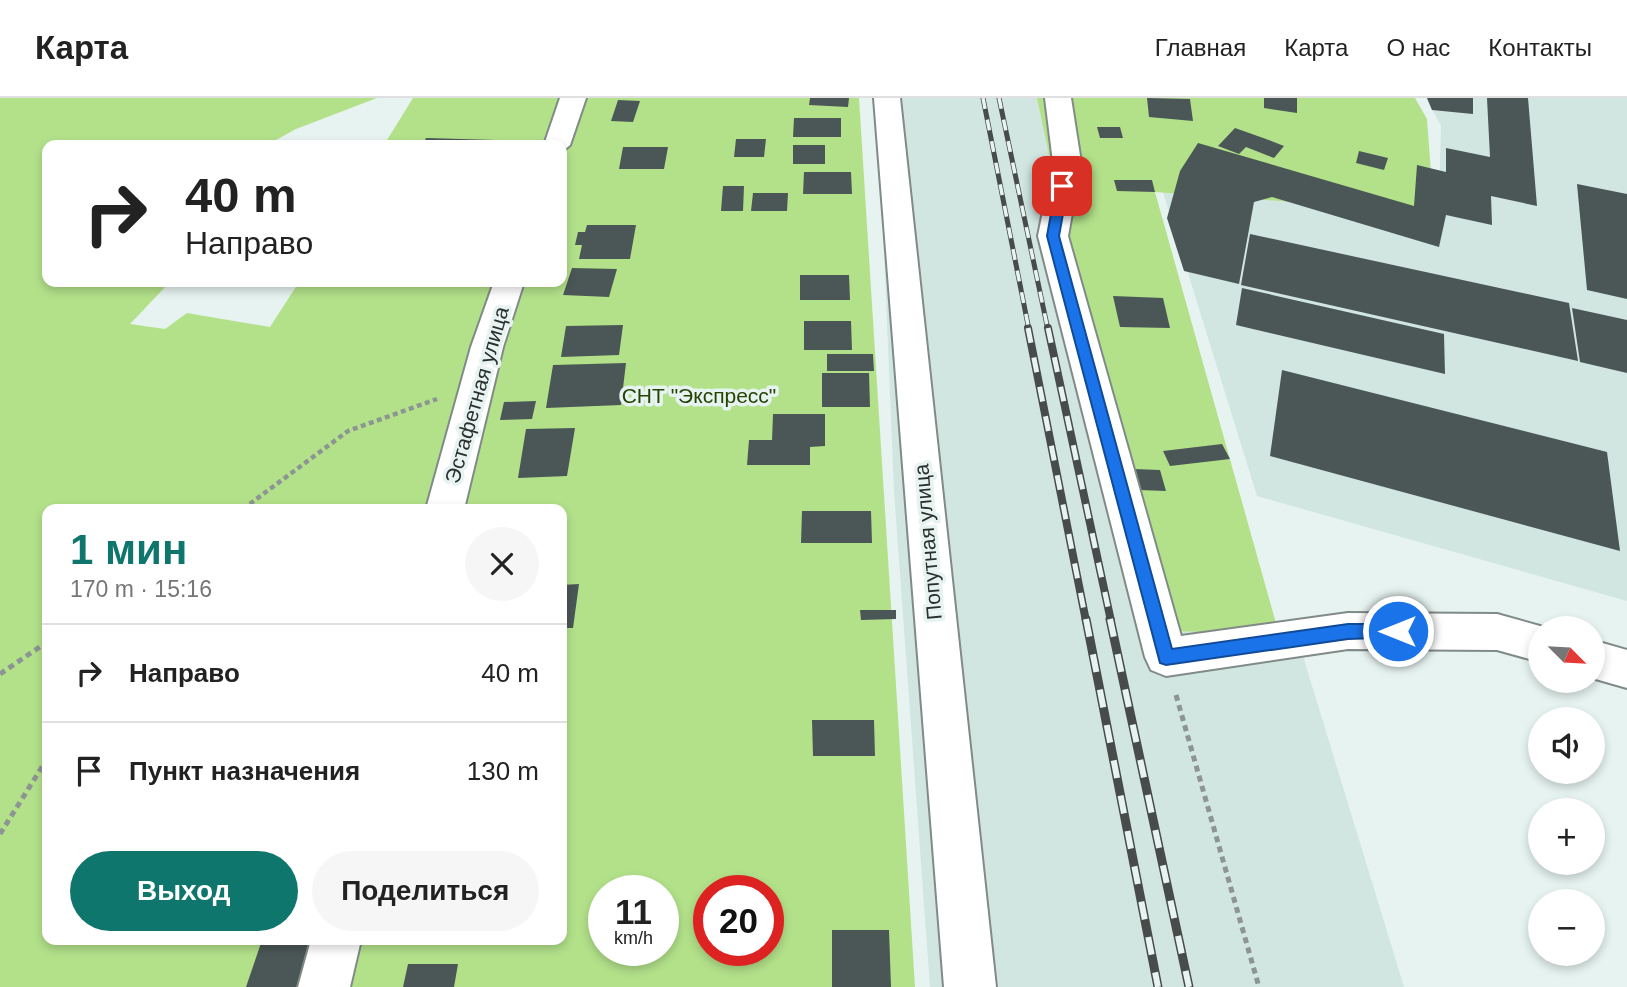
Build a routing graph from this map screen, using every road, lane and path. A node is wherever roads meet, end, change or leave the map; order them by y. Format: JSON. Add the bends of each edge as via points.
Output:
{"nodes":[{"id":1,"x":573,"y":98,"type":"edge"},
{"id":2,"x":887,"y":98,"type":"edge"},
{"id":3,"x":1058,"y":98,"type":"edge"},
{"id":4,"x":559,"y":140,"type":"edge"},
{"id":5,"x":507,"y":287,"type":"edge"},
{"id":6,"x":477,"y":385,"type":"junction"},
{"id":7,"x":250,"y":504,"type":"edge"},
{"id":8,"x":446,"y":504,"type":"edge"},
{"id":9,"x":1528,"y":641,"type":"edge"},
{"id":10,"x":42,"y":645,"type":"edge"},
{"id":11,"x":1166,"y":657,"type":"junction"},
{"id":12,"x":1605,"y":663,"type":"edge"},
{"id":13,"x":1627,"y":669,"type":"edge"},
{"id":14,"x":0,"y":674,"type":"edge"},
{"id":15,"x":42,"y":767,"type":"edge"},
{"id":16,"x":0,"y":834,"type":"edge"},
{"id":17,"x":335,"y":945,"type":"edge"},
{"id":18,"x":324,"y":987,"type":"edge"},
{"id":19,"x":970,"y":987,"type":"edge"},
{"id":20,"x":1259,"y":987,"type":"edge"}],
"edges":[{"from":1,"to":4,"type":"street"},
{"from":2,"to":19,"type":"street","name":"Попутная улица"},
{"from":3,"to":11,"type":"street","via":[[1067,162],[1053,236]]},
{"from":5,"to":6,"type":"street","name":"Эстафетная улица"},
{"from":6,"to":7,"type":"path","via":[[348,431]]},
{"from":6,"to":8,"type":"street","name":"Эстафетная улица"},
{"from":9,"to":11,"type":"street","via":[[1497,632],[1348,631]]},
{"from":10,"to":14,"type":"path"},
{"from":11,"to":20,"type":"path"},
{"from":12,"to":13,"type":"street"},
{"from":15,"to":16,"type":"path"},
{"from":17,"to":18,"type":"street"}]}
